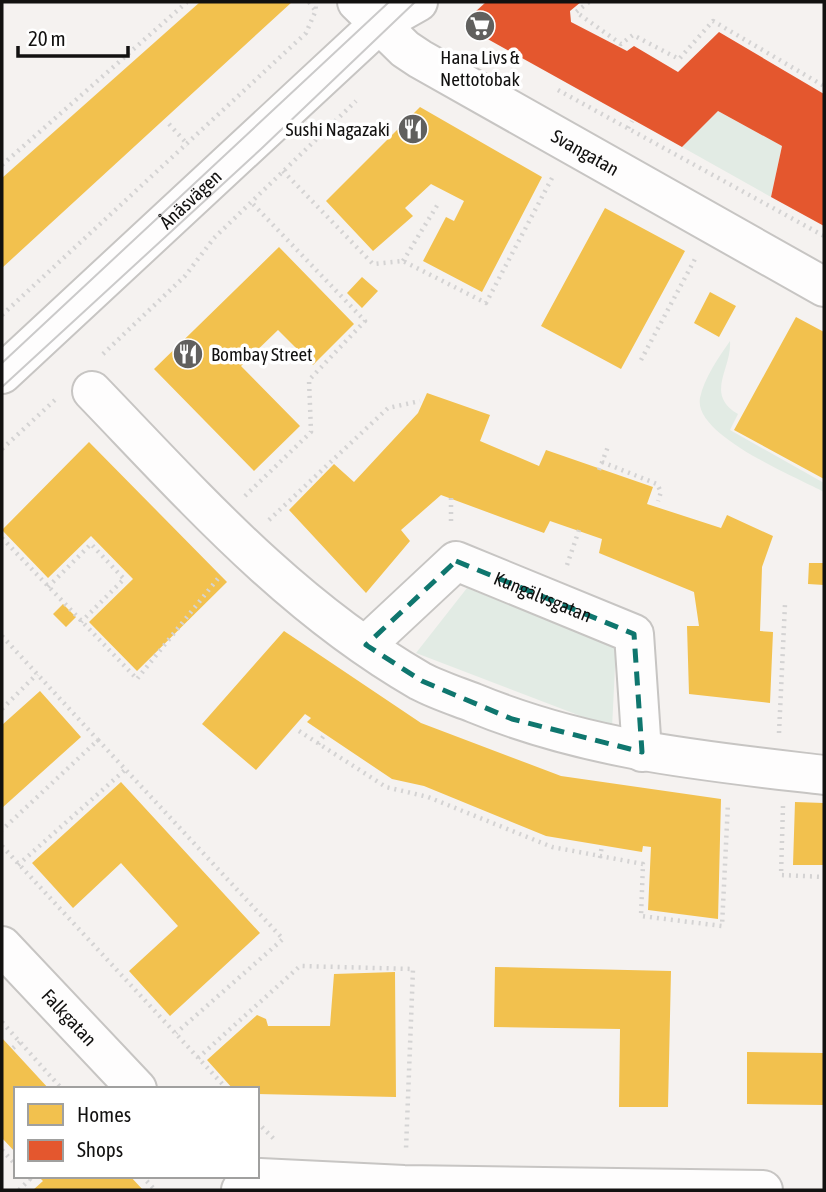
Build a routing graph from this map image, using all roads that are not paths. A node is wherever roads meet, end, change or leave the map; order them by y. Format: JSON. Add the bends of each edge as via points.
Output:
{"nodes":[{"id":1,"x":418,"y":2,"type":"edge"},
{"id":2,"x":376,"y":9,"type":"edge"},
{"id":3,"x":824,"y":287,"type":"edge"},
{"id":4,"x":2,"y":373,"type":"edge"},
{"id":5,"x":84,"y":381,"type":"road end"},
{"id":6,"x":366,"y":645,"type":"junction"},
{"id":7,"x":642,"y":752,"type":"junction"},
{"id":8,"x":824,"y":775,"type":"edge"},
{"id":9,"x":2,"y":946,"type":"edge"},
{"id":10,"x":135,"y":1087,"type":"edge"},
{"id":11,"x":241,"y":1190,"type":"edge"},
{"id":12,"x":763,"y":1190,"type":"edge"}],
"edges":[{"from":1,"to":2,"type":"street","name":"Ånäsvägen"},
{"from":2,"to":3,"type":"street","name":"Svangatan","via":[[420,59]]},
{"from":2,"to":4,"type":"street","name":"Ånäsvägen"},
{"from":5,"to":6,"type":"street","via":[[252,537],[282,584]]},
{"from":6,"to":7,"type":"street","via":[[422,681],[512,719]]},
{"from":6,"to":7,"type":"street","name":"Kungälvsgatan","via":[[456,561],[634,634]]},
{"from":7,"to":8,"type":"street","via":[[729,765],[782,754]]},
{"from":9,"to":10,"type":"street","name":"Falkgatan"},
{"from":11,"to":12,"type":"street","via":[[260,1178],[404,1185]]}]}
